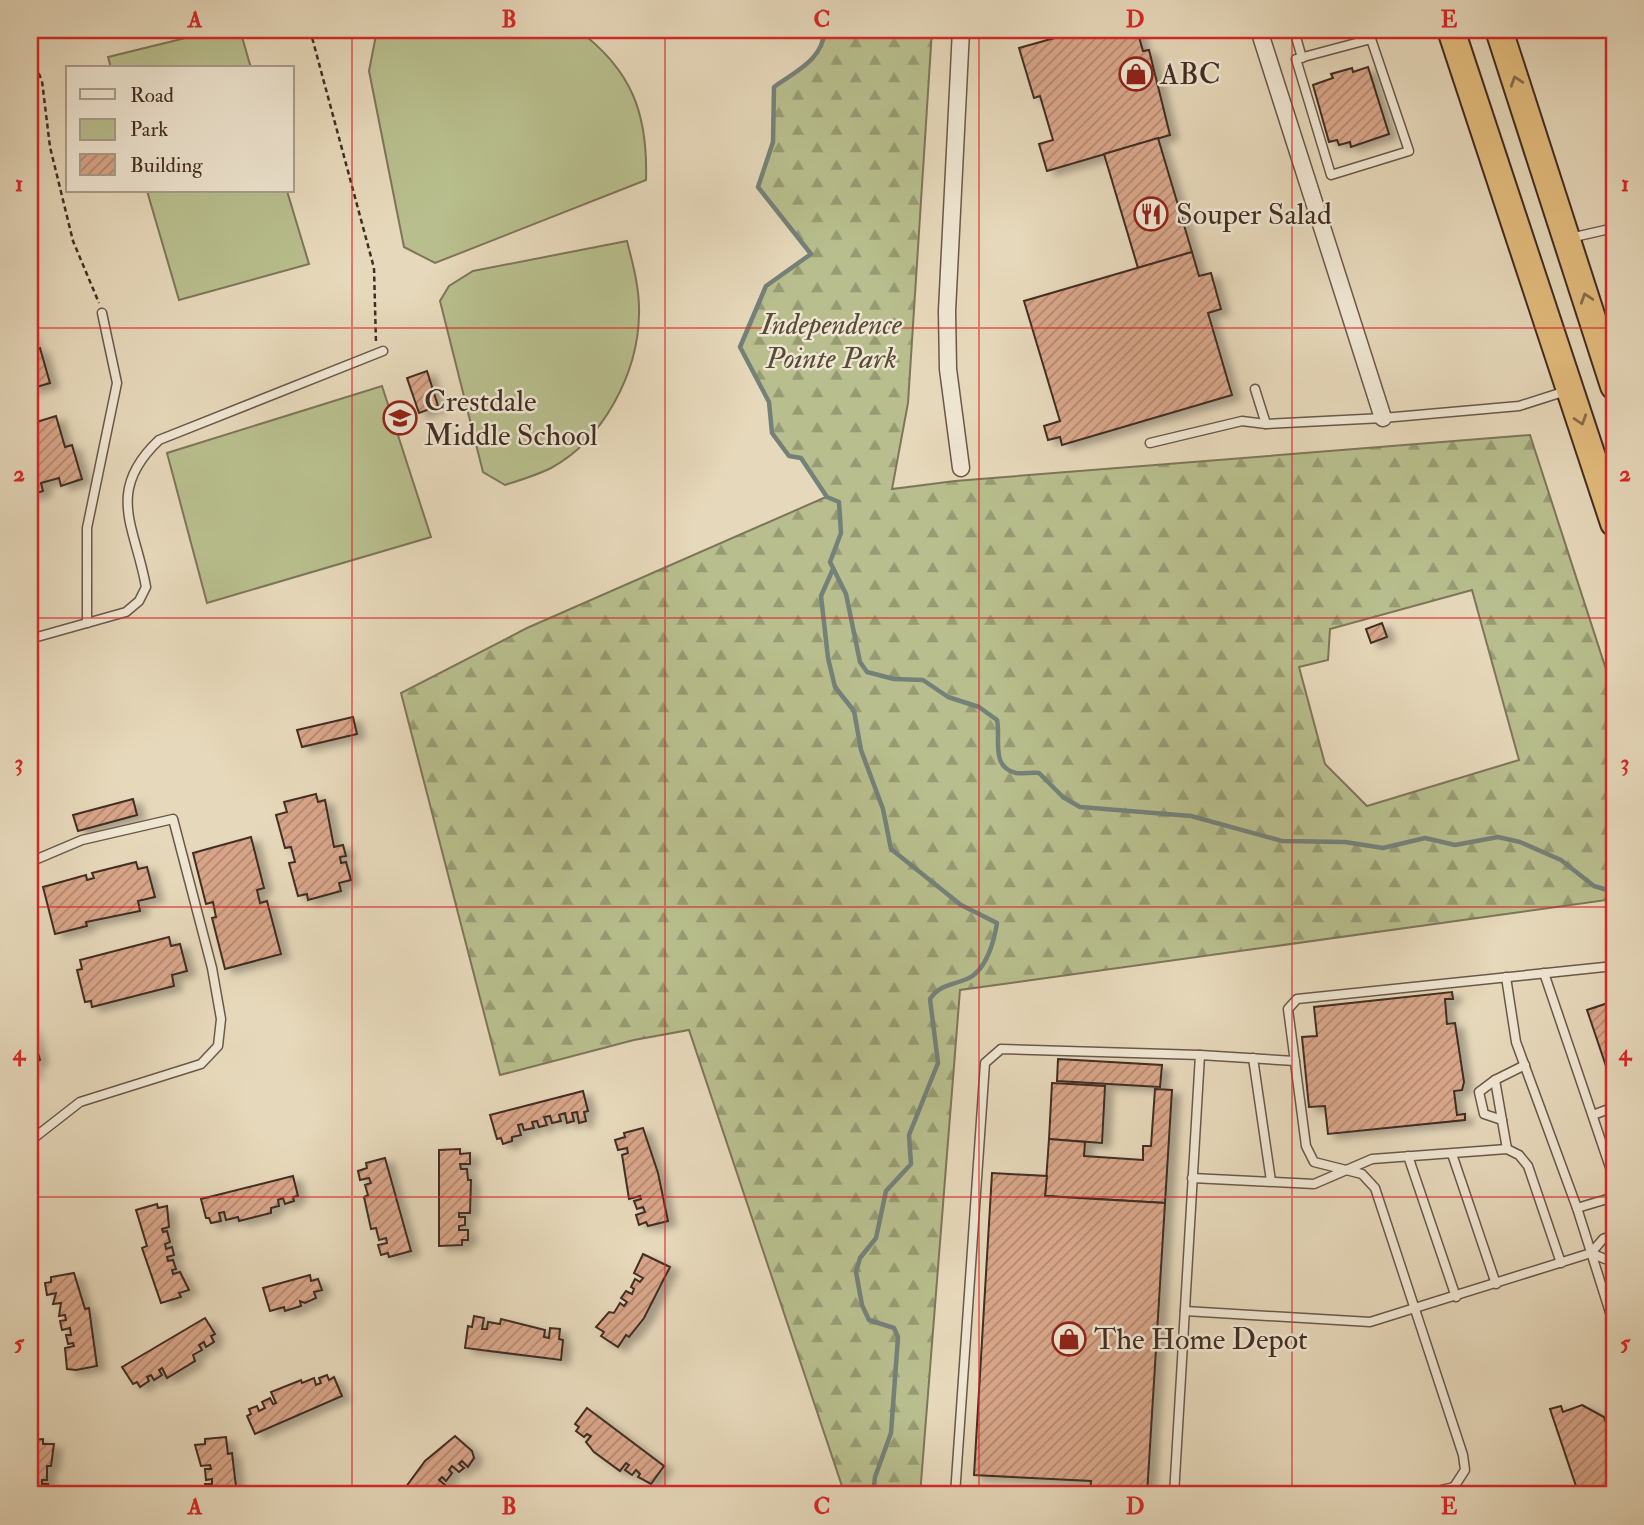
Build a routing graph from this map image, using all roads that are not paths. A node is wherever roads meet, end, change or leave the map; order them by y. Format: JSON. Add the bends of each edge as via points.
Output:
{"nodes":[{"id":1,"x":961,"y":30,"type":"edge"},
{"id":2,"x":1259,"y":30,"type":"edge"},
{"id":3,"x":1294,"y":30,"type":"edge"},
{"id":4,"x":1362,"y":30,"type":"edge"},
{"id":5,"x":1451,"y":30,"type":"edge"},
{"id":6,"x":1499,"y":30,"type":"edge"},
{"id":7,"x":1365,"y":40,"type":"junction"},
{"id":8,"x":1302,"y":58,"type":"junction"},
{"id":9,"x":1614,"y":228,"type":"edge"},
{"id":10,"x":1567,"y":239,"type":"junction"},
{"id":11,"x":102,"y":313,"type":"road end"},
{"id":12,"x":380,"y":352,"type":"road end"},
{"id":13,"x":1614,"y":386,"type":"edge"},
{"id":14,"x":1255,"y":389,"type":"dead end"},
{"id":15,"x":1571,"y":390,"type":"junction"},
{"id":16,"x":1382,"y":418,"type":"junction"},
{"id":17,"x":1266,"y":424,"type":"junction"},
{"id":18,"x":1150,"y":443,"type":"dead end"},
{"id":19,"x":961,"y":468,"type":"dead end"},
{"id":20,"x":1614,"y":523,"type":"edge"},
{"id":21,"x":87,"y":623,"type":"junction"},
{"id":22,"x":30,"y":639,"type":"edge"},
{"id":23,"x":30,"y":862,"type":"edge"},
{"id":24,"x":1614,"y":966,"type":"edge"},
{"id":25,"x":1544,"y":973,"type":"junction"},
{"id":26,"x":1506,"y":977,"type":"junction"},
{"id":27,"x":1200,"y":1055,"type":"junction"},
{"id":28,"x":1253,"y":1058,"type":"junction"},
{"id":29,"x":1295,"y":1061,"type":"junction"},
{"id":30,"x":1525,"y":1065,"type":"junction"},
{"id":31,"x":1495,"y":1080,"type":"junction"},
{"id":32,"x":1614,"y":1107,"type":"edge"},
{"id":33,"x":1593,"y":1115,"type":"junction"},
{"id":34,"x":1502,"y":1121,"type":"junction"},
{"id":35,"x":30,"y":1141,"type":"edge"},
{"id":36,"x":1507,"y":1149,"type":"junction"},
{"id":37,"x":1452,"y":1154,"type":"junction"},
{"id":38,"x":1408,"y":1156,"type":"junction"},
{"id":39,"x":1346,"y":1170,"type":"junction"},
{"id":40,"x":1192,"y":1178,"type":"junction"},
{"id":41,"x":1614,"y":1179,"type":"edge"},
{"id":42,"x":1271,"y":1181,"type":"junction"},
{"id":43,"x":1614,"y":1196,"type":"edge"},
{"id":44,"x":1577,"y":1208,"type":"junction"},
{"id":45,"x":1614,"y":1235,"type":"edge"},
{"id":46,"x":1591,"y":1253,"type":"junction"},
{"id":47,"x":1614,"y":1256,"type":"edge"},
{"id":48,"x":1561,"y":1263,"type":"junction"},
{"id":49,"x":1496,"y":1284,"type":"junction"},
{"id":50,"x":1456,"y":1297,"type":"junction"},
{"id":51,"x":1415,"y":1310,"type":"junction"},
{"id":52,"x":1185,"y":1311,"type":"junction"},
{"id":53,"x":1614,"y":1325,"type":"edge"},
{"id":54,"x":1455,"y":1491,"type":"edge"},
{"id":55,"x":955,"y":1495,"type":"edge"},
{"id":56,"x":1174,"y":1495,"type":"edge"},
{"id":57,"x":1420,"y":1495,"type":"edge"}],
"edges":[{"from":1,"to":19,"type":"street","via":[[947,311],[948,369]]},
{"from":2,"to":16,"type":"street"},
{"from":3,"to":8,"type":"lane"},
{"from":4,"to":7,"type":"lane"},
{"from":5,"to":15,"type":"highway"},
{"from":10,"to":6,"type":"highway","one_way":true},
{"from":7,"to":8,"type":"lane"},
{"from":7,"to":8,"type":"lane","via":[[1371,39],[1409,151],[1331,175],[1296,59]]},
{"from":9,"to":10,"type":"lane"},
{"from":13,"to":10,"type":"highway","one_way":true},
{"from":11,"to":21,"type":"lane","via":[[117,383],[87,528]]},
{"from":12,"to":21,"type":"lane","via":[[159,440],[132,477],[127,500],[127,520],[146,587],[139,601],[126,611]]},
{"from":14,"to":17,"type":"lane"},
{"from":15,"to":16,"type":"lane","via":[[1519,406]]},
{"from":15,"to":20,"type":"highway","one_way":true},
{"from":16,"to":17,"type":"lane"},
{"from":17,"to":18,"type":"lane","via":[[1242,421]]},
{"from":21,"to":22,"type":"lane"},
{"from":23,"to":35,"type":"lane","via":[[82,840],[173,819],[221,1019],[218,1046],[201,1064],[80,1102]]},
{"from":24,"to":25,"type":"lane"},
{"from":25,"to":26,"type":"lane"},
{"from":25,"to":33,"type":"lane"},
{"from":26,"to":29,"type":"lane","via":[[1297,999],[1288,1009]]},
{"from":26,"to":30,"type":"lane","via":[[1516,1042]]},
{"from":27,"to":28,"type":"lane"},
{"from":27,"to":40,"type":"lane"},
{"from":27,"to":55,"type":"lane","via":[[1001,1049],[985,1063]]},
{"from":28,"to":29,"type":"lane"},
{"from":28,"to":42,"type":"lane"},
{"from":29,"to":39,"type":"lane","via":[[1306,1146],[1314,1162]]},
{"from":30,"to":31,"type":"lane"},
{"from":30,"to":44,"type":"lane"},
{"from":31,"to":34,"type":"lane"},
{"from":31,"to":34,"type":"lane","via":[[1479,1091],[1483,1114]]},
{"from":32,"to":33,"type":"lane"},
{"from":33,"to":41,"type":"lane"},
{"from":34,"to":36,"type":"lane"},
{"from":36,"to":37,"type":"lane"},
{"from":36,"to":48,"type":"lane","via":[[1528,1166]]},
{"from":37,"to":38,"type":"lane"},
{"from":37,"to":49,"type":"lane"},
{"from":38,"to":39,"type":"lane","via":[[1372,1159]]},
{"from":38,"to":50,"type":"lane"},
{"from":39,"to":42,"type":"lane","via":[[1314,1184]]},
{"from":39,"to":51,"type":"lane","via":[[1362,1174],[1375,1188]]},
{"from":40,"to":42,"type":"lane"},
{"from":40,"to":52,"type":"lane"},
{"from":43,"to":44,"type":"lane"},
{"from":44,"to":46,"type":"lane"},
{"from":45,"to":46,"type":"lane","via":[[1603,1239]]},
{"from":46,"to":47,"type":"lane","via":[[1605,1259]]},
{"from":46,"to":48,"type":"lane"},
{"from":46,"to":53,"type":"lane"},
{"from":48,"to":49,"type":"lane"},
{"from":49,"to":50,"type":"lane"},
{"from":50,"to":51,"type":"lane"},
{"from":51,"to":52,"type":"lane","via":[[1370,1322]]},
{"from":51,"to":54,"type":"lane","via":[[1463,1455],[1465,1470]]},
{"from":52,"to":56,"type":"lane"},
{"from":54,"to":57,"type":"lane"}]}
